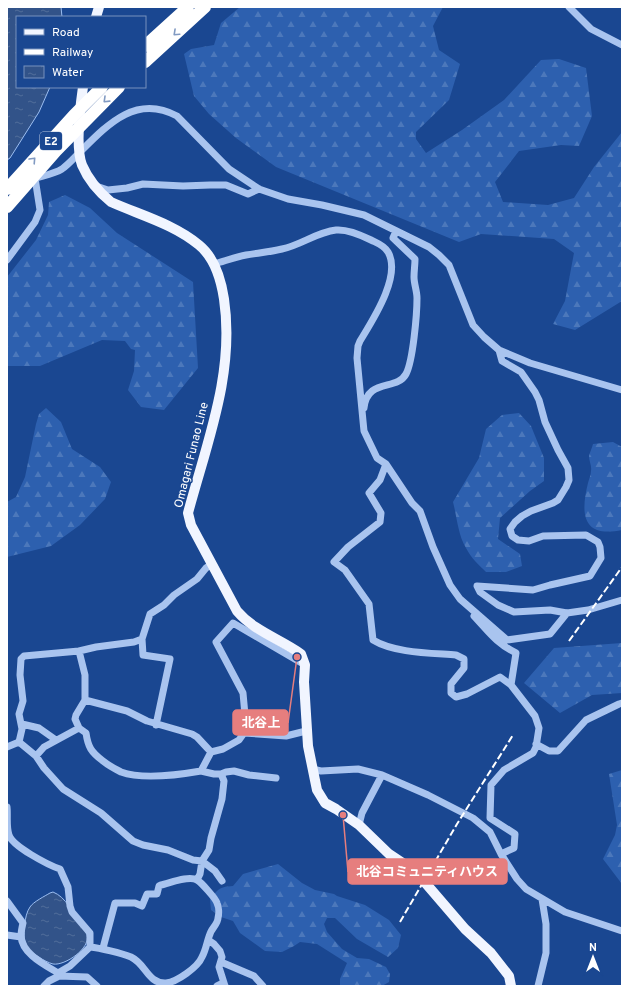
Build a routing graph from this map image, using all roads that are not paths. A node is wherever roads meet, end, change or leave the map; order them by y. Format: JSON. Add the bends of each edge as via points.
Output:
{"nodes":[{"id":1,"x":188,"y":7,"type":"edge"},
{"id":2,"x":205,"y":7,"type":"edge"},
{"id":3,"x":569,"y":7,"type":"edge"},
{"id":4,"x":146,"y":45,"type":"edge"},
{"id":5,"x":622,"y":45,"type":"edge"},
{"id":6,"x":146,"y":61,"type":"edge"},
{"id":7,"x":83,"y":88,"type":"edge"},
{"id":8,"x":118,"y":88,"type":"edge"},
{"id":9,"x":99,"y":90,"type":"edge"},
{"id":10,"x":79,"y":152,"type":"junction"},
{"id":11,"x":35,"y":178,"type":"junction"},
{"id":12,"x":7,"y":185,"type":"edge"},
{"id":13,"x":95,"y":186,"type":"junction"},
{"id":14,"x":7,"y":189,"type":"edge"},
{"id":15,"x":258,"y":189,"type":"junction"},
{"id":16,"x":7,"y":207,"type":"edge"},
{"id":17,"x":396,"y":231,"type":"junction"},
{"id":18,"x":7,"y":260,"type":"edge"},
{"id":19,"x":214,"y":264,"type":"junction"},
{"id":20,"x":499,"y":350,"type":"junction"},
{"id":21,"x":622,"y":390,"type":"edge"},
{"id":22,"x":363,"y":421,"type":"junction"},
{"id":23,"x":386,"y":464,"type":"junction"},
{"id":24,"x":212,"y":564,"type":"junction"},
{"id":25,"x":622,"y":600,"type":"edge"},
{"id":26,"x":470,"y":608,"type":"junction"},
{"id":27,"x":567,"y":613,"type":"junction"},
{"id":28,"x":142,"y":639,"type":"junction"},
{"id":29,"x":79,"y":651,"type":"junction"},
{"id":30,"x":305,"y":665,"type":"junction"},
{"id":31,"x":511,"y":685,"type":"junction"},
{"id":32,"x":85,"y":700,"type":"junction"},
{"id":33,"x":622,"y":703,"type":"edge"},
{"id":34,"x":22,"y":724,"type":"junction"},
{"id":35,"x":156,"y":725,"type":"junction"},
{"id":36,"x":79,"y":728,"type":"junction"},
{"id":37,"x":306,"y":731,"type":"junction"},
{"id":38,"x":244,"y":733,"type":"junction"},
{"id":39,"x":56,"y":740,"type":"junction"},
{"id":40,"x":19,"y":742,"type":"junction"},
{"id":41,"x":536,"y":744,"type":"junction"},
{"id":42,"x":7,"y":747,"type":"edge"},
{"id":43,"x":211,"y":752,"type":"junction"},
{"id":44,"x":36,"y":756,"type":"junction"},
{"id":45,"x":312,"y":769,"type":"junction"},
{"id":46,"x":201,"y":771,"type":"junction"},
{"id":47,"x":221,"y":774,"type":"junction"},
{"id":48,"x":382,"y":775,"type":"junction"},
{"id":49,"x":276,"y":778,"type":"dead end"},
{"id":50,"x":7,"y":807,"type":"edge"},
{"id":51,"x":359,"y":825,"type":"junction"},
{"id":52,"x":8,"y":836,"type":"edge"},
{"id":53,"x":501,"y":854,"type":"junction"},
{"id":54,"x":202,"y":861,"type":"junction"},
{"id":55,"x":197,"y":880,"type":"junction"},
{"id":56,"x":222,"y":881,"type":"dead end"},
{"id":57,"x":542,"y":899,"type":"junction"},
{"id":58,"x":7,"y":901,"type":"edge"},
{"id":59,"x":622,"y":931,"type":"edge"},
{"id":60,"x":7,"y":935,"type":"edge"},
{"id":61,"x":21,"y":937,"type":"junction"},
{"id":62,"x":208,"y":940,"type":"junction"},
{"id":63,"x":90,"y":947,"type":"junction"},
{"id":64,"x":103,"y":948,"type":"junction"},
{"id":65,"x":220,"y":962,"type":"junction"},
{"id":66,"x":58,"y":975,"type":"junction"},
{"id":67,"x":44,"y":986,"type":"edge"},
{"id":68,"x":98,"y":986,"type":"edge"},
{"id":69,"x":217,"y":986,"type":"edge"},
{"id":70,"x":225,"y":986,"type":"edge"},
{"id":71,"x":263,"y":986,"type":"edge"},
{"id":72,"x":511,"y":986,"type":"edge"},
{"id":73,"x":538,"y":986,"type":"edge"}],
"edges":[{"from":1,"to":4,"type":"highway"},
{"from":2,"to":6,"type":"highway","one_way":true},
{"from":3,"to":5,"type":"street","via":[[591,29]]},
{"from":7,"to":10,"type":"main road","name":"Omagari Funao Line"},
{"from":8,"to":16,"type":"highway","number":"E2","one_way":true},
{"from":14,"to":9,"type":"highway","number":"E2","one_way":true},
{"from":10,"to":11,"type":"street","via":[[60,170]]},
{"from":10,"to":13,"type":"main road","name":"Omagari Funao Line","via":[[82,166]]},
{"from":10,"to":15,"type":"street","via":[[128,112],[140,108],[167,110],[178,116],[229,169]]},
{"from":11,"to":12,"type":"street"},
{"from":11,"to":18,"type":"street","via":[[40,210],[35,222]]},
{"from":13,"to":15,"type":"street","via":[[108,190],[143,184],[226,185],[248,194]]},
{"from":13,"to":19,"type":"main road","name":"Omagari Funao Line","via":[[111,202],[187,236],[199,245]]},
{"from":15,"to":17,"type":"street","via":[[288,199],[364,215]]},
{"from":17,"to":20,"type":"street","via":[[429,247],[449,265],[473,324]]},
{"from":17,"to":22,"type":"street","via":[[393,238],[415,259],[417,299],[412,350],[406,374],[400,381],[382,386],[369,394],[364,405]]},
{"from":19,"to":22,"type":"street","via":[[245,255],[283,249],[328,231],[338,230],[346,230],[382,246],[388,252],[390,275],[387,288],[358,346]]},
{"from":19,"to":24,"type":"main road","name":"Omagari Funao Line","via":[[225,309],[225,364],[214,421],[188,513],[191,525]]},
{"from":20,"to":21,"type":"street","via":[[530,363]]},
{"from":20,"to":27,"type":"street","via":[[502,361],[521,372],[535,392],[545,422],[568,468],[569,480],[558,500],[531,511],[515,522],[510,529],[512,536],[518,540],[529,541],[543,536],[586,535],[598,542],[601,558],[590,576],[533,590],[477,586],[480,592],[498,606],[514,612],[550,610]]},
{"from":22,"to":23,"type":"street","via":[[364,431],[377,458]]},
{"from":23,"to":26,"type":"street","via":[[420,511],[450,584]]},
{"from":23,"to":31,"type":"street","via":[[380,480],[369,493],[381,514],[380,522],[348,547],[334,562],[345,570],[369,604],[373,640],[381,645],[456,655],[464,659],[464,668],[451,684],[451,693],[456,697],[500,677]]},
{"from":24,"to":28,"type":"street","via":[[197,579],[150,614]]},
{"from":24,"to":30,"type":"main road","name":"Omagari Funao Line","via":[[243,618],[301,654]]},
{"from":25,"to":27,"type":"street"},
{"from":26,"to":27,"type":"street","via":[[507,640],[550,634]]},
{"from":26,"to":31,"type":"street","via":[[470,612],[496,641],[516,653]]},
{"from":28,"to":29,"type":"street"},
{"from":28,"to":35,"type":"street","via":[[143,655],[170,659]]},
{"from":29,"to":32,"type":"street","via":[[86,675]]},
{"from":29,"to":34,"type":"street","via":[[24,656],[21,659],[23,701],[19,714]]},
{"from":30,"to":37,"type":"main road"},
{"from":30,"to":38,"type":"street","via":[[233,623],[228,628],[216,642],[243,693],[246,726]]},
{"from":31,"to":41,"type":"street","via":[[535,716],[539,728]]},
{"from":32,"to":35,"type":"street","via":[[127,711]]},
{"from":32,"to":36,"type":"street","via":[[75,719]]},
{"from":33,"to":41,"type":"street","via":[[586,720],[558,751],[549,751]]},
{"from":34,"to":39,"type":"street","via":[[39,728]]},
{"from":34,"to":40,"type":"street"},
{"from":35,"to":43,"type":"street","via":[[192,734]]},
{"from":36,"to":39,"type":"street"},
{"from":36,"to":46,"type":"street","via":[[86,733],[88,746],[97,756],[121,772],[157,776]]},
{"from":37,"to":38,"type":"street","via":[[286,736]]},
{"from":37,"to":45,"type":"main road"},
{"from":38,"to":43,"type":"street","via":[[231,746]]},
{"from":39,"to":44,"type":"street","via":[[44,747]]},
{"from":40,"to":42,"type":"street"},
{"from":40,"to":44,"type":"street"},
{"from":41,"to":53,"type":"street","via":[[533,753],[504,770],[492,785],[490,818],[515,834],[514,848]]},
{"from":43,"to":46,"type":"street"},
{"from":44,"to":54,"type":"street","via":[[63,789],[101,813],[133,841]]},
{"from":45,"to":48,"type":"street","via":[[358,769]]},
{"from":45,"to":51,"type":"main road","via":[[317,790],[325,803]]},
{"from":46,"to":47,"type":"street"},
{"from":47,"to":49,"type":"street","via":[[234,771]]},
{"from":47,"to":54,"type":"street","via":[[224,781],[222,799],[209,850]]},
{"from":48,"to":51,"type":"street","via":[[362,813]]},
{"from":48,"to":53,"type":"street","via":[[473,818],[490,832]]},
{"from":50,"to":52,"type":"street"},
{"from":51,"to":72,"type":"main road","via":[[389,854],[416,872],[465,928],[491,953],[509,976]]},
{"from":52,"to":63,"type":"street","via":[[35,857],[60,869],[68,887],[72,912],[90,933]]},
{"from":53,"to":57,"type":"street","via":[[526,889]]},
{"from":54,"to":55,"type":"street"},
{"from":54,"to":56,"type":"street","via":[[215,871]]},
{"from":55,"to":62,"type":"street","via":[[217,902],[218,920]]},
{"from":55,"to":64,"type":"street","via":[[180,880],[161,885],[157,894],[147,894],[142,906],[135,903],[115,903]]},
{"from":57,"to":59,"type":"street","via":[[565,912]]},
{"from":57,"to":73,"type":"street","via":[[546,924],[546,953]]},
{"from":58,"to":61,"type":"street","via":[[23,923]]},
{"from":60,"to":61,"type":"street"},
{"from":61,"to":66,"type":"street","via":[[30,954]]},
{"from":62,"to":64,"type":"street","via":[[202,958],[189,972],[168,983],[149,980],[140,964],[132,957]]},
{"from":62,"to":65,"type":"street","via":[[220,951]]},
{"from":63,"to":64,"type":"street"},
{"from":63,"to":66,"type":"street"},
{"from":65,"to":70,"type":"street"},
{"from":65,"to":71,"type":"street","via":[[254,976]]},
{"from":66,"to":67,"type":"street"},
{"from":66,"to":68,"type":"street","via":[[87,978]]},
{"from":69,"to":70,"type":"street"}]}
